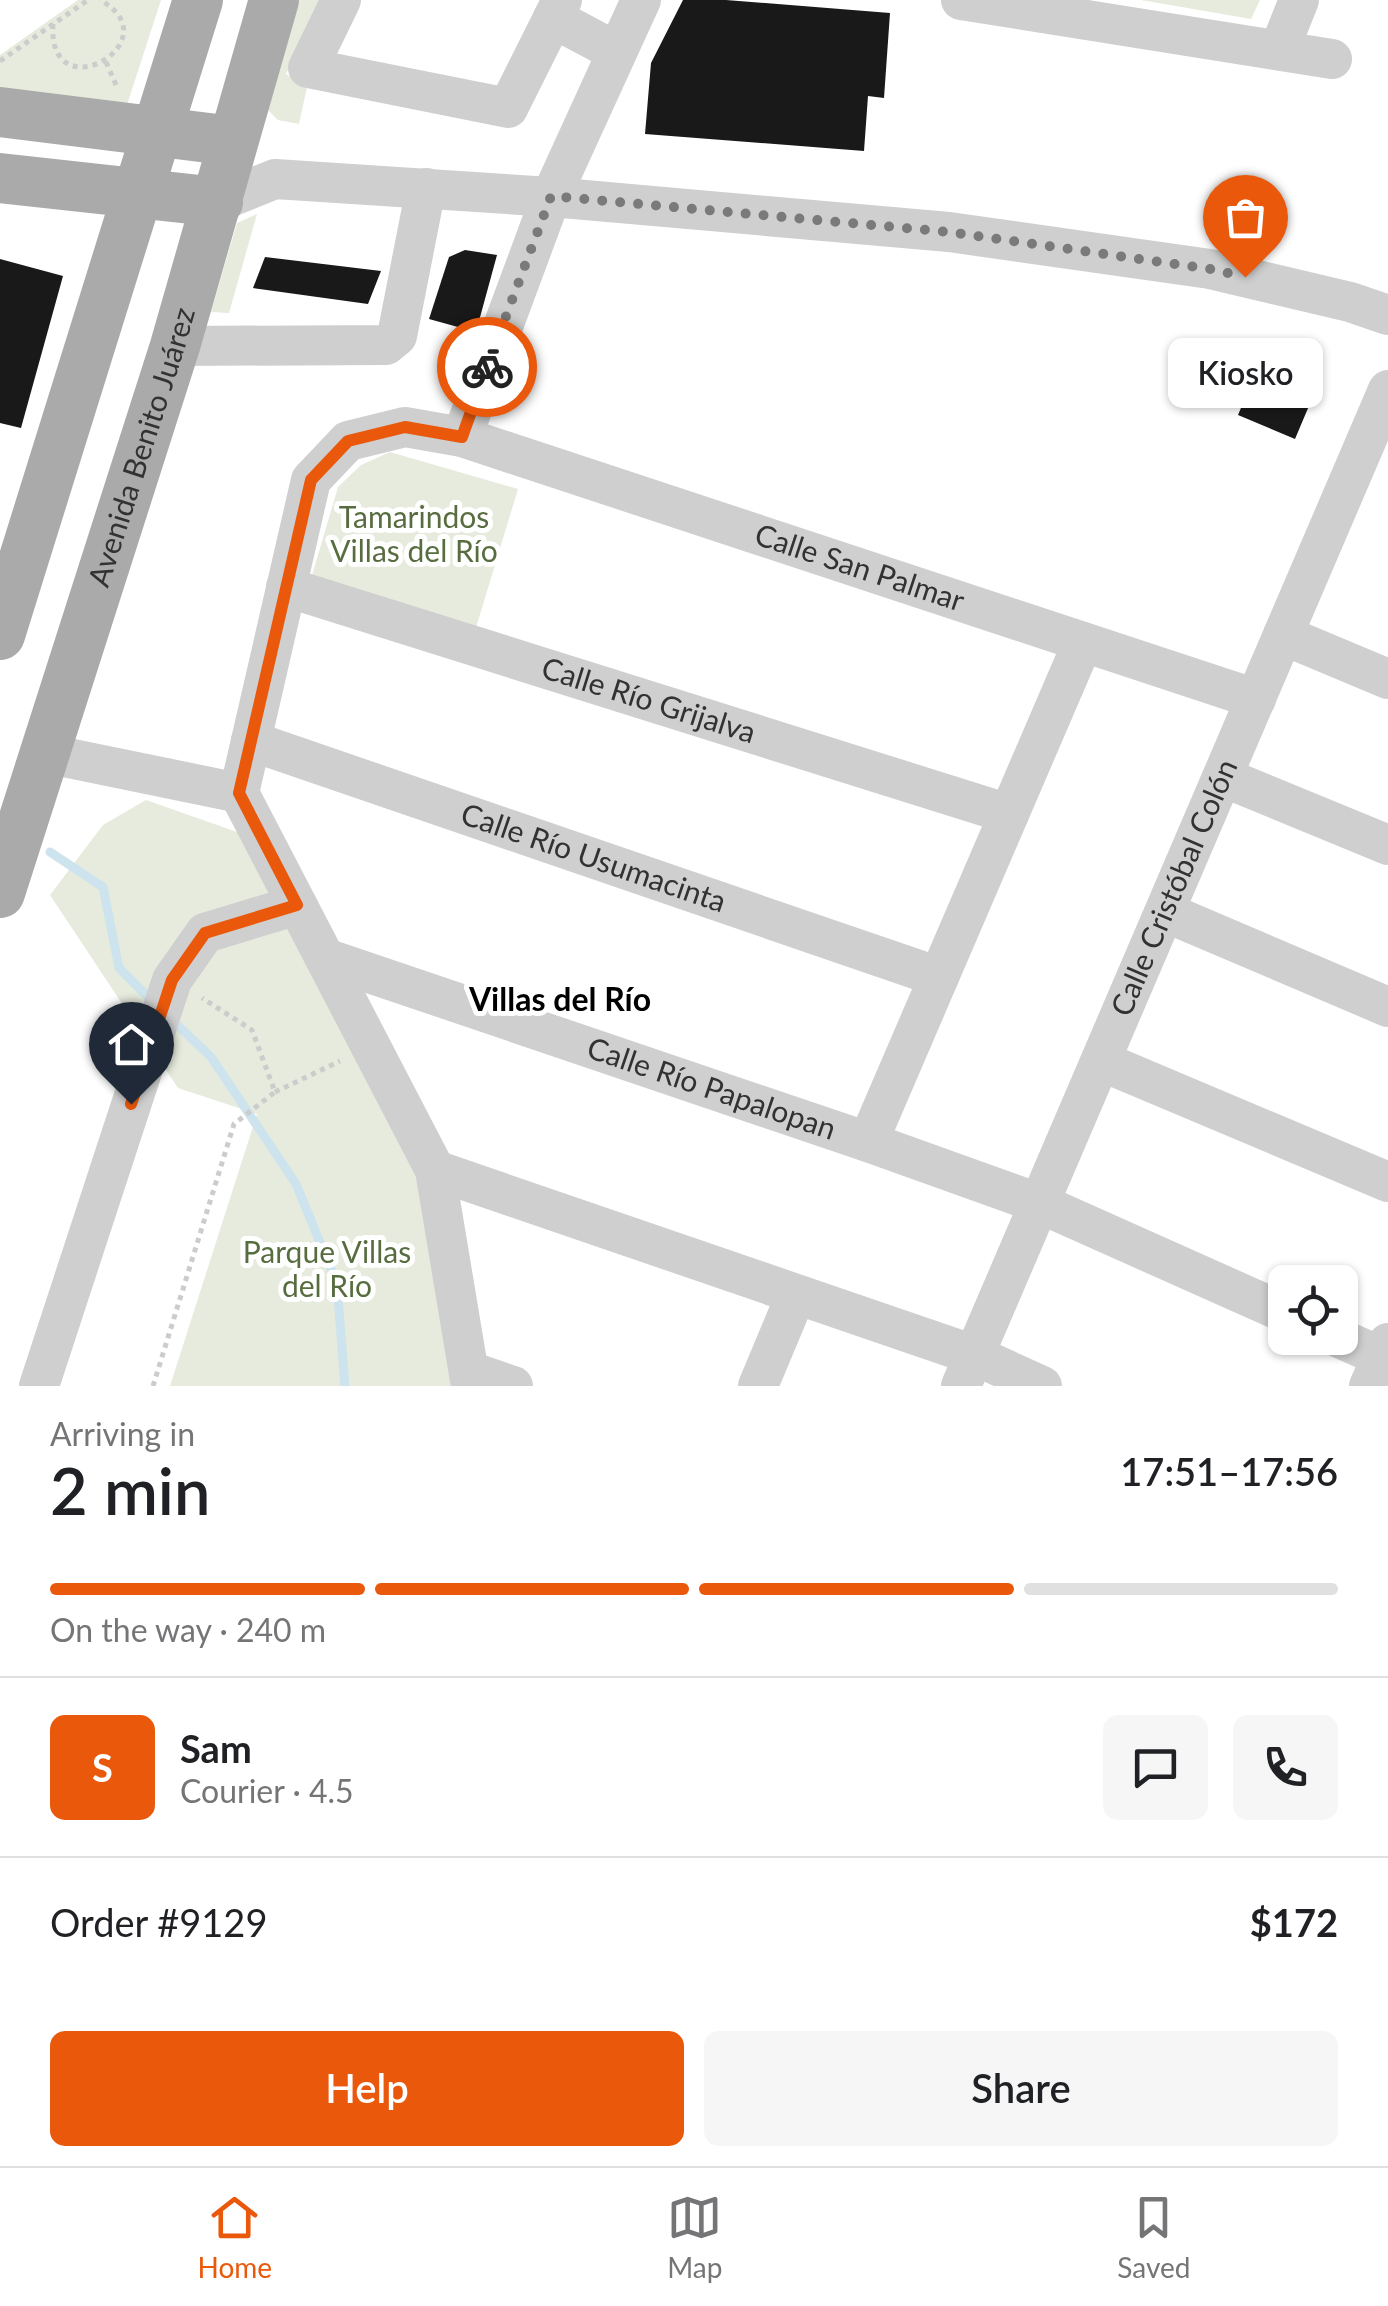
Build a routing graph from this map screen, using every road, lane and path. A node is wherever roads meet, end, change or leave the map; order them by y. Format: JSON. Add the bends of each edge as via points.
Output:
{"nodes":[{"id":1,"x":88,"y":0,"type":"edge"},
{"id":2,"x":100,"y":0,"type":"edge"},
{"id":3,"x":198,"y":0,"type":"edge"},
{"id":4,"x":274,"y":0,"type":"edge"},
{"id":5,"x":341,"y":0,"type":"edge"},
{"id":6,"x":641,"y":0,"type":"edge"},
{"id":7,"x":961,"y":0,"type":"edge"},
{"id":8,"x":1299,"y":0,"type":"edge"},
{"id":9,"x":558,"y":9,"type":"edge"},
{"id":10,"x":53,"y":24,"type":"junction"},
{"id":11,"x":615,"y":50,"type":"junction"},
{"id":12,"x":1279,"y":50,"type":"junction"},
{"id":13,"x":1332,"y":59,"type":"dead end"},
{"id":14,"x":0,"y":61,"type":"edge"},
{"id":15,"x":0,"y":112,"type":"edge"},
{"id":16,"x":158,"y":131,"type":"junction"},
{"id":17,"x":233,"y":141,"type":"junction"},
{"id":18,"x":0,"y":178,"type":"edge"},
{"id":19,"x":275,"y":179,"type":"junction"},
{"id":20,"x":426,"y":188,"type":"junction"},
{"id":21,"x":138,"y":194,"type":"junction"},
{"id":22,"x":551,"y":196,"type":"junction"},
{"id":23,"x":218,"y":202,"type":"junction"},
{"id":24,"x":1388,"y":315,"type":"edge"},
{"id":25,"x":174,"y":346,"type":"junction"},
{"id":26,"x":1388,"y":390,"type":"edge"},
{"id":27,"x":462,"y":437,"type":"junction"},
{"id":28,"x":286,"y":587,"type":"junction"},
{"id":29,"x":0,"y":635,"type":"edge"},
{"id":30,"x":1283,"y":635,"type":"junction"},
{"id":31,"x":1083,"y":642,"type":"junction"},
{"id":32,"x":1388,"y":679,"type":"edge"},
{"id":33,"x":1256,"y":699,"type":"junction"},
{"id":34,"x":251,"y":741,"type":"junction"},
{"id":35,"x":44,"y":753,"type":"junction"},
{"id":36,"x":1223,"y":776,"type":"junction"},
{"id":37,"x":239,"y":793,"type":"junction"},
{"id":38,"x":1009,"y":814,"type":"junction"},
{"id":39,"x":1388,"y":846,"type":"edge"},
{"id":40,"x":0,"y":893,"type":"edge"},
{"id":41,"x":297,"y":905,"type":"junction"},
{"id":42,"x":1165,"y":912,"type":"junction"},
{"id":43,"x":324,"y":958,"type":"junction"},
{"id":44,"x":939,"y":977,"type":"junction"},
{"id":45,"x":172,"y":980,"type":"junction"},
{"id":46,"x":1388,"y":1008,"type":"edge"},
{"id":47,"x":370,"y":1046,"type":"junction"},
{"id":48,"x":1101,"y":1061,"type":"junction"},
{"id":49,"x":275,"y":1092,"type":"junction"},
{"id":50,"x":868,"y":1142,"type":"junction"},
{"id":51,"x":435,"y":1170,"type":"junction"},
{"id":52,"x":1388,"y":1182,"type":"edge"},
{"id":53,"x":1040,"y":1204,"type":"junction"},
{"id":54,"x":796,"y":1294,"type":"junction"},
{"id":55,"x":1268,"y":1305,"type":"edge"},
{"id":56,"x":1358,"y":1349,"type":"edge"},
{"id":57,"x":1380,"y":1362,"type":"edge"},
{"id":58,"x":967,"y":1371,"type":"edge"},
{"id":59,"x":470,"y":1379,"type":"edge"},
{"id":60,"x":39,"y":1386,"type":"edge"},
{"id":61,"x":153,"y":1386,"type":"edge"},
{"id":62,"x":513,"y":1386,"type":"edge"},
{"id":63,"x":758,"y":1386,"type":"edge"},
{"id":64,"x":1042,"y":1386,"type":"edge"}],
"edges":[{"from":1,"to":10,"type":"path"},
{"from":2,"to":10,"type":"path","via":[[116,13],[122,34],[106,62],[84,68],[63,58]]},
{"from":3,"to":16,"type":"main road"},
{"from":4,"to":17,"type":"main road","name":"Avenida Benito Juárez"},
{"from":5,"to":9,"type":"street","via":[[308,68],[508,108]]},
{"from":6,"to":11,"type":"street"},
{"from":7,"to":12,"type":"street"},
{"from":8,"to":12,"type":"street"},
{"from":9,"to":11,"type":"street"},
{"from":10,"to":14,"type":"path"},
{"from":11,"to":22,"type":"street"},
{"from":12,"to":13,"type":"street"},
{"from":15,"to":16,"type":"main road"},
{"from":16,"to":17,"type":"main road"},
{"from":16,"to":21,"type":"main road"},
{"from":17,"to":19,"type":"street"},
{"from":17,"to":23,"type":"main road","name":"Avenida Benito Juárez"},
{"from":18,"to":21,"type":"main road"},
{"from":19,"to":20,"type":"street"},
{"from":19,"to":23,"type":"street"},
{"from":20,"to":22,"type":"street"},
{"from":20,"to":25,"type":"street","via":[[397,336],[386,345]]},
{"from":21,"to":23,"type":"main road"},
{"from":21,"to":29,"type":"main road"},
{"from":22,"to":24,"type":"street","via":[[949,232],[1172,264]]},
{"from":22,"to":27,"type":"street"},
{"from":23,"to":25,"type":"main road","name":"Avenida Benito Juárez"},
{"from":25,"to":35,"type":"main road","name":"Avenida Benito Juárez"},
{"from":26,"to":30,"type":"street","name":"Calle Cristóbal Colón"},
{"from":27,"to":28,"type":"street","name":"Calle San Palmar","via":[[405,427],[348,441],[311,480]]},
{"from":27,"to":31,"type":"street","name":"Calle San Palmar"},
{"from":28,"to":34,"type":"street","name":"Calle San Palmar"},
{"from":28,"to":38,"type":"street","name":"Calle Río Grijalva"},
{"from":30,"to":32,"type":"street"},
{"from":30,"to":33,"type":"street","name":"Calle Cristóbal Colón"},
{"from":31,"to":33,"type":"street","name":"Calle San Palmar"},
{"from":31,"to":38,"type":"street"},
{"from":33,"to":36,"type":"street","name":"Calle Cristóbal Colón"},
{"from":34,"to":37,"type":"street","name":"Calle San Palmar"},
{"from":34,"to":44,"type":"street","name":"Calle Río Usumacinta"},
{"from":35,"to":37,"type":"street"},
{"from":35,"to":40,"type":"main road","name":"Avenida Benito Juárez"},
{"from":36,"to":39,"type":"street"},
{"from":36,"to":42,"type":"street","name":"Calle Cristóbal Colón"},
{"from":37,"to":41,"type":"street"},
{"from":38,"to":44,"type":"street"},
{"from":41,"to":43,"type":"street"},
{"from":41,"to":45,"type":"street","via":[[205,933]]},
{"from":42,"to":46,"type":"street"},
{"from":42,"to":48,"type":"street","name":"Calle Cristóbal Colón"},
{"from":43,"to":47,"type":"street"},
{"from":43,"to":50,"type":"street","name":"Calle Río Papalopan"},
{"from":44,"to":50,"type":"street"},
{"from":45,"to":49,"type":"path","via":[[252,1030]]},
{"from":45,"to":60,"type":"street"},
{"from":47,"to":49,"type":"path"},
{"from":47,"to":51,"type":"street"},
{"from":48,"to":52,"type":"street"},
{"from":48,"to":53,"type":"street","name":"Calle Cristóbal Colón"},
{"from":49,"to":61,"type":"path","via":[[234,1124]]},
{"from":50,"to":53,"type":"street","name":"Calle Río Papalopan"},
{"from":51,"to":54,"type":"street"},
{"from":51,"to":59,"type":"street"},
{"from":53,"to":55,"type":"street","name":"Calle Río Papalopan"},
{"from":53,"to":58,"type":"street","name":"Calle Cristóbal Colón"},
{"from":54,"to":58,"type":"street"},
{"from":54,"to":63,"type":"street"},
{"from":56,"to":57,"type":"street"},
{"from":58,"to":64,"type":"street"},
{"from":59,"to":62,"type":"street"}]}
